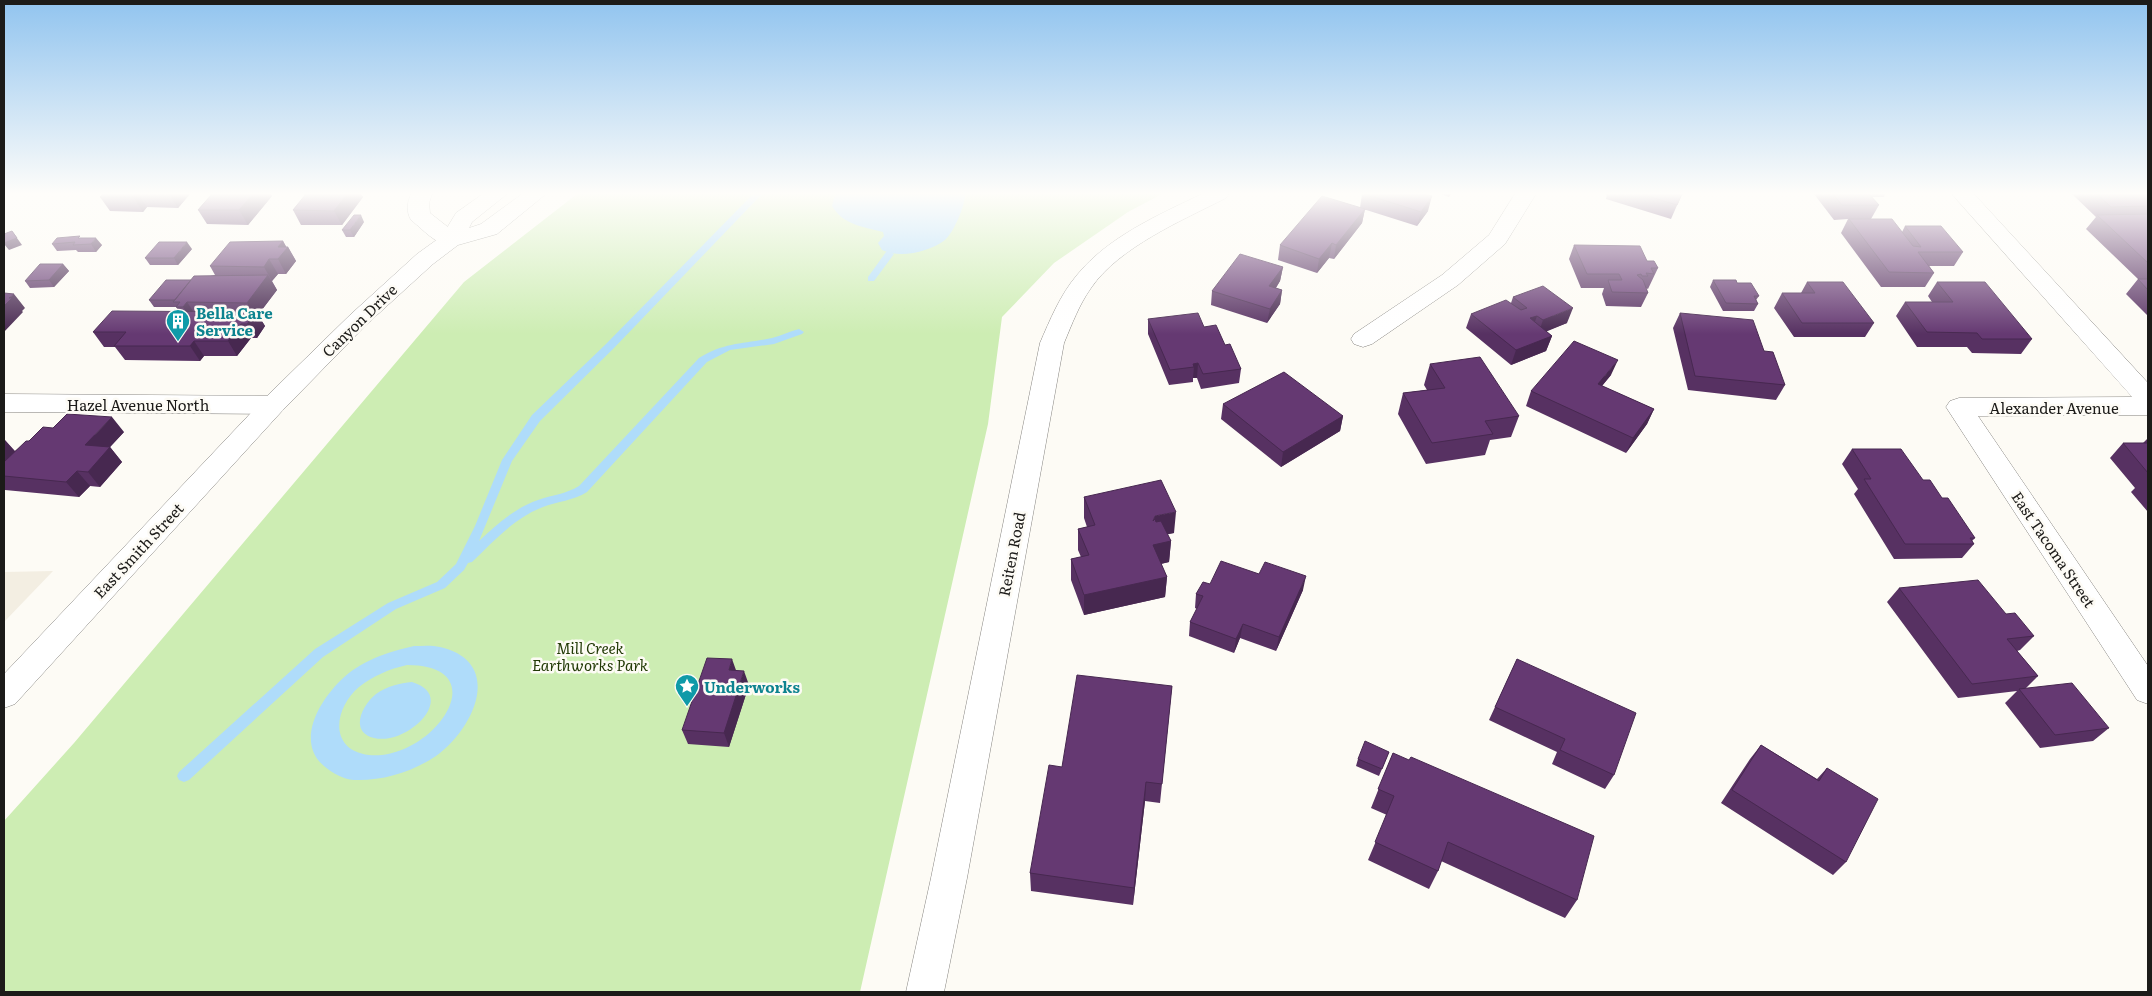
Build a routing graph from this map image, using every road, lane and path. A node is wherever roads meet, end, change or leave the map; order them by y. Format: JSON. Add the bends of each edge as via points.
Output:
{"nodes":[{"id":1,"x":450,"y":240,"type":"edge"},
{"id":2,"x":1133,"y":240,"type":"edge"},
{"id":3,"x":1494,"y":240,"type":"edge"},
{"id":4,"x":2004,"y":240,"type":"edge"},
{"id":5,"x":1363,"y":339,"type":"dead end"},
{"id":6,"x":2148,"y":398,"type":"edge"},
{"id":7,"x":4,"y":403,"type":"edge"},
{"id":8,"x":273,"y":405,"type":"junction"},
{"id":9,"x":2148,"y":406,"type":"edge"},
{"id":10,"x":1959,"y":407,"type":"joint"},
{"id":11,"x":2148,"y":691,"type":"edge"},
{"id":12,"x":4,"y":695,"type":"edge"},
{"id":13,"x":924,"y":992,"type":"edge"}],
"edges":[{"from":1,"to":8,"type":"street","name":"Canyon Drive","via":[[358,320]]},
{"from":2,"to":13,"type":"street","name":"Reiten Road","via":[[1108,257],[1084,281],[1064,314],[1052,343]]},
{"from":3,"to":5,"type":"street","via":[[1450,280]]},
{"from":4,"to":6,"type":"street"},
{"from":7,"to":8,"type":"street","name":"Hazel Avenue North"},
{"from":8,"to":12,"type":"street","name":"East Smith Street"},
{"from":9,"to":10,"type":"street","name":"Alexander Avenue"},
{"from":10,"to":11,"type":"street","name":"East Tacoma Street"}]}
